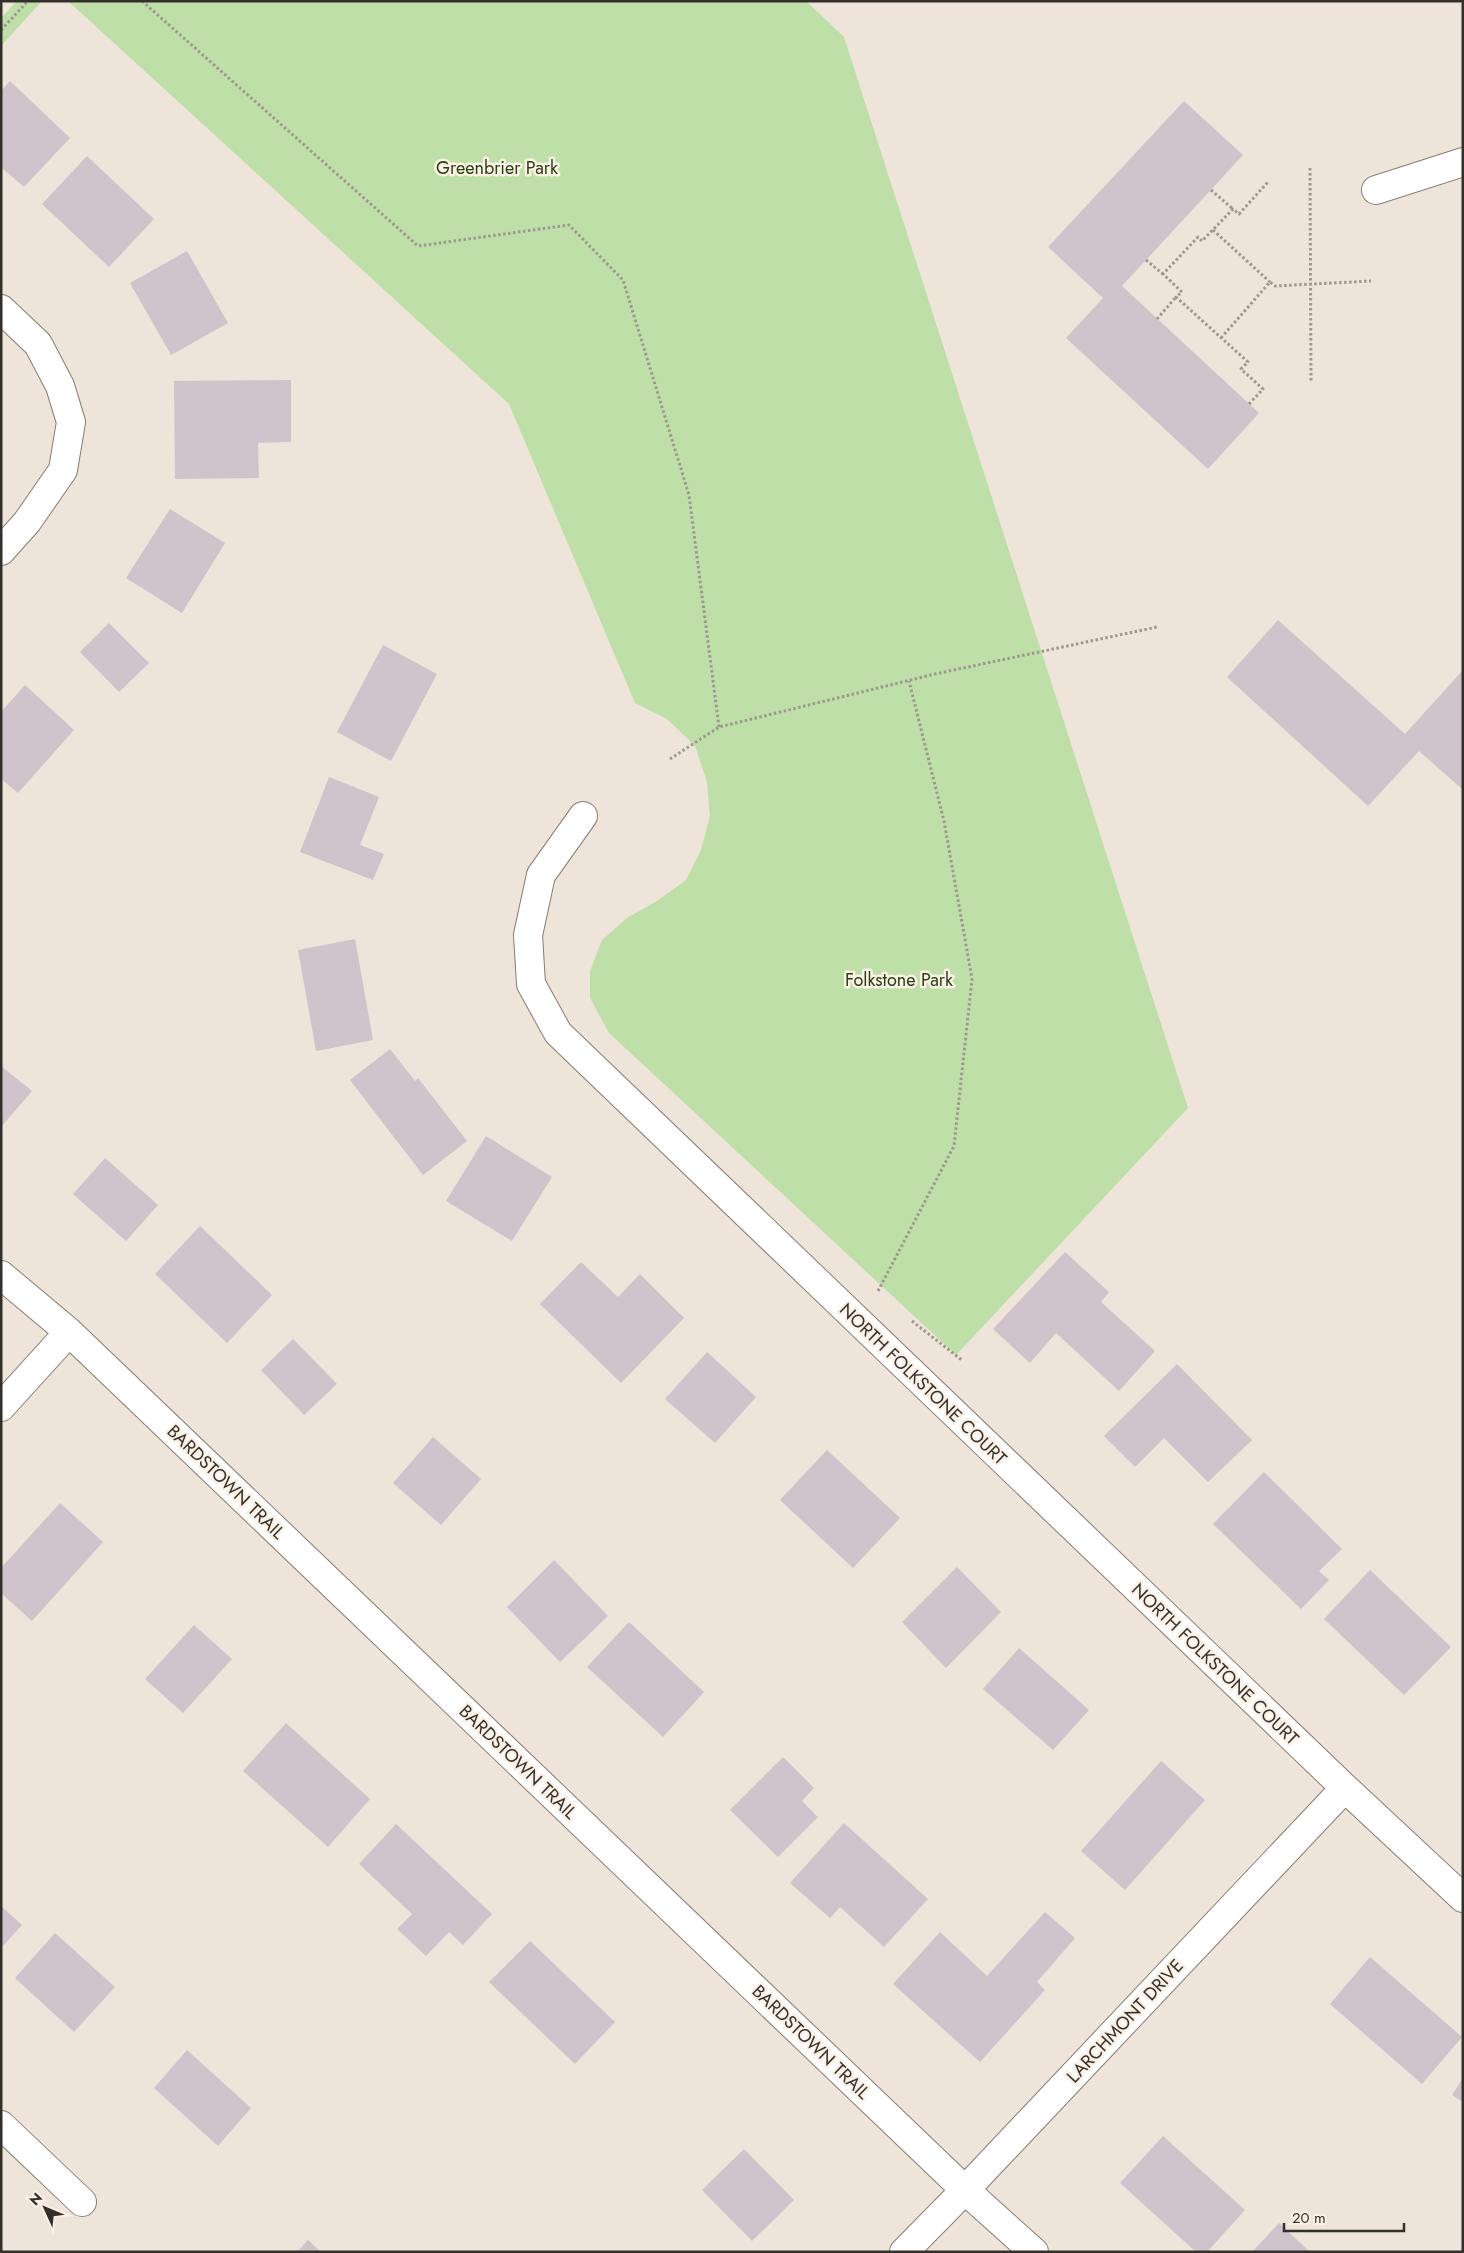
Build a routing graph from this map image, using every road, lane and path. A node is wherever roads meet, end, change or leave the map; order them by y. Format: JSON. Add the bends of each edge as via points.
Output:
{"nodes":[{"id":1,"x":28,"y":1,"type":"edge"},
{"id":2,"x":142,"y":1,"type":"edge"},
{"id":3,"x":1,"y":30,"type":"edge"},
{"id":4,"x":1463,"y":162,"type":"edge"},
{"id":5,"x":1310,"y":168,"type":"dead end"},
{"id":6,"x":1268,"y":182,"type":"dead end"},
{"id":7,"x":1211,"y":190,"type":"dead end"},
{"id":8,"x":1376,"y":190,"type":"dead end"},
{"id":9,"x":1233,"y":209,"type":"junction"},
{"id":10,"x":1213,"y":230,"type":"junction"},
{"id":11,"x":1146,"y":260,"type":"dead end"},
{"id":12,"x":1163,"y":274,"type":"junction"},
{"id":13,"x":1371,"y":281,"type":"dead end"},
{"id":14,"x":1270,"y":282,"type":"junction"},
{"id":15,"x":1310,"y":285,"type":"junction"},
{"id":16,"x":1176,"y":298,"type":"junction"},
{"id":17,"x":1,"y":309,"type":"edge"},
{"id":18,"x":1157,"y":319,"type":"dead end"},
{"id":19,"x":1221,"y":338,"type":"junction"},
{"id":20,"x":1311,"y":382,"type":"dead end"},
{"id":21,"x":1249,"y":404,"type":"dead end"},
{"id":22,"x":1,"y":551,"type":"edge"},
{"id":23,"x":1157,"y":628,"type":"dead end"},
{"id":24,"x":909,"y":681,"type":"junction"},
{"id":25,"x":719,"y":727,"type":"junction"},
{"id":26,"x":670,"y":759,"type":"dead end"},
{"id":27,"x":583,"y":816,"type":"dead end"},
{"id":28,"x":1,"y":1274,"type":"edge"},
{"id":29,"x":877,"y":1293,"type":"dead end"},
{"id":30,"x":908,"y":1318,"type":"dead end"},
{"id":31,"x":69,"y":1332,"type":"junction"},
{"id":32,"x":963,"y":1361,"type":"dead end"},
{"id":33,"x":1,"y":1406,"type":"edge"},
{"id":34,"x":1345,"y":1788,"type":"junction"},
{"id":35,"x":1463,"y":1898,"type":"edge"},
{"id":36,"x":1,"y":2125,"type":"edge"},
{"id":37,"x":965,"y":2190,"type":"junction"},
{"id":38,"x":82,"y":2202,"type":"dead end"},
{"id":39,"x":904,"y":2252,"type":"edge"},
{"id":40,"x":1034,"y":2252,"type":"edge"}],
"edges":[{"from":1,"to":3,"type":"path"},
{"from":2,"to":25,"type":"path","via":[[418,246],[569,225],[622,280],[689,495]]},
{"from":4,"to":8,"type":"street"},
{"from":5,"to":15,"type":"path"},
{"from":6,"to":9,"type":"path","via":[[1239,214]]},
{"from":7,"to":9,"type":"path"},
{"from":9,"to":10,"type":"path"},
{"from":10,"to":12,"type":"path","via":[[1202,241],[1198,238]]},
{"from":10,"to":14,"type":"path"},
{"from":11,"to":12,"type":"path"},
{"from":12,"to":16,"type":"path","via":[[1182,292]]},
{"from":13,"to":15,"type":"path"},
{"from":14,"to":15,"type":"path","via":[[1275,286]]},
{"from":14,"to":19,"type":"path"},
{"from":15,"to":20,"type":"path"},
{"from":16,"to":18,"type":"path"},
{"from":16,"to":19,"type":"path"},
{"from":17,"to":22,"type":"street","via":[[38,344],[60,386],[71,422],[63,470],[27,522]]},
{"from":19,"to":21,"type":"path","via":[[1248,362],[1241,369],[1263,389]]},
{"from":23,"to":24,"type":"path"},
{"from":24,"to":25,"type":"path"},
{"from":24,"to":29,"type":"path","via":[[944,821],[972,979],[954,1146]]},
{"from":25,"to":26,"type":"path"},
{"from":27,"to":34,"type":"street","name":"NORTH FOLKSTONE COURT","via":[[541,875],[528,935],[531,984],[558,1033]]},
{"from":28,"to":31,"type":"street","name":"BARDSTOWN TRAIL"},
{"from":30,"to":32,"type":"path"},
{"from":31,"to":33,"type":"street"},
{"from":31,"to":37,"type":"street","name":"BARDSTOWN TRAIL"},
{"from":34,"to":35,"type":"street","name":"NORTH FOLKSTONE COURT"},
{"from":34,"to":37,"type":"street","name":"LARCHMONT DRIVE"},
{"from":36,"to":38,"type":"street"},
{"from":37,"to":39,"type":"street","name":"LARCHMONT DRIVE"},
{"from":37,"to":40,"type":"street","name":"BARDSTOWN TRAIL"}]}
